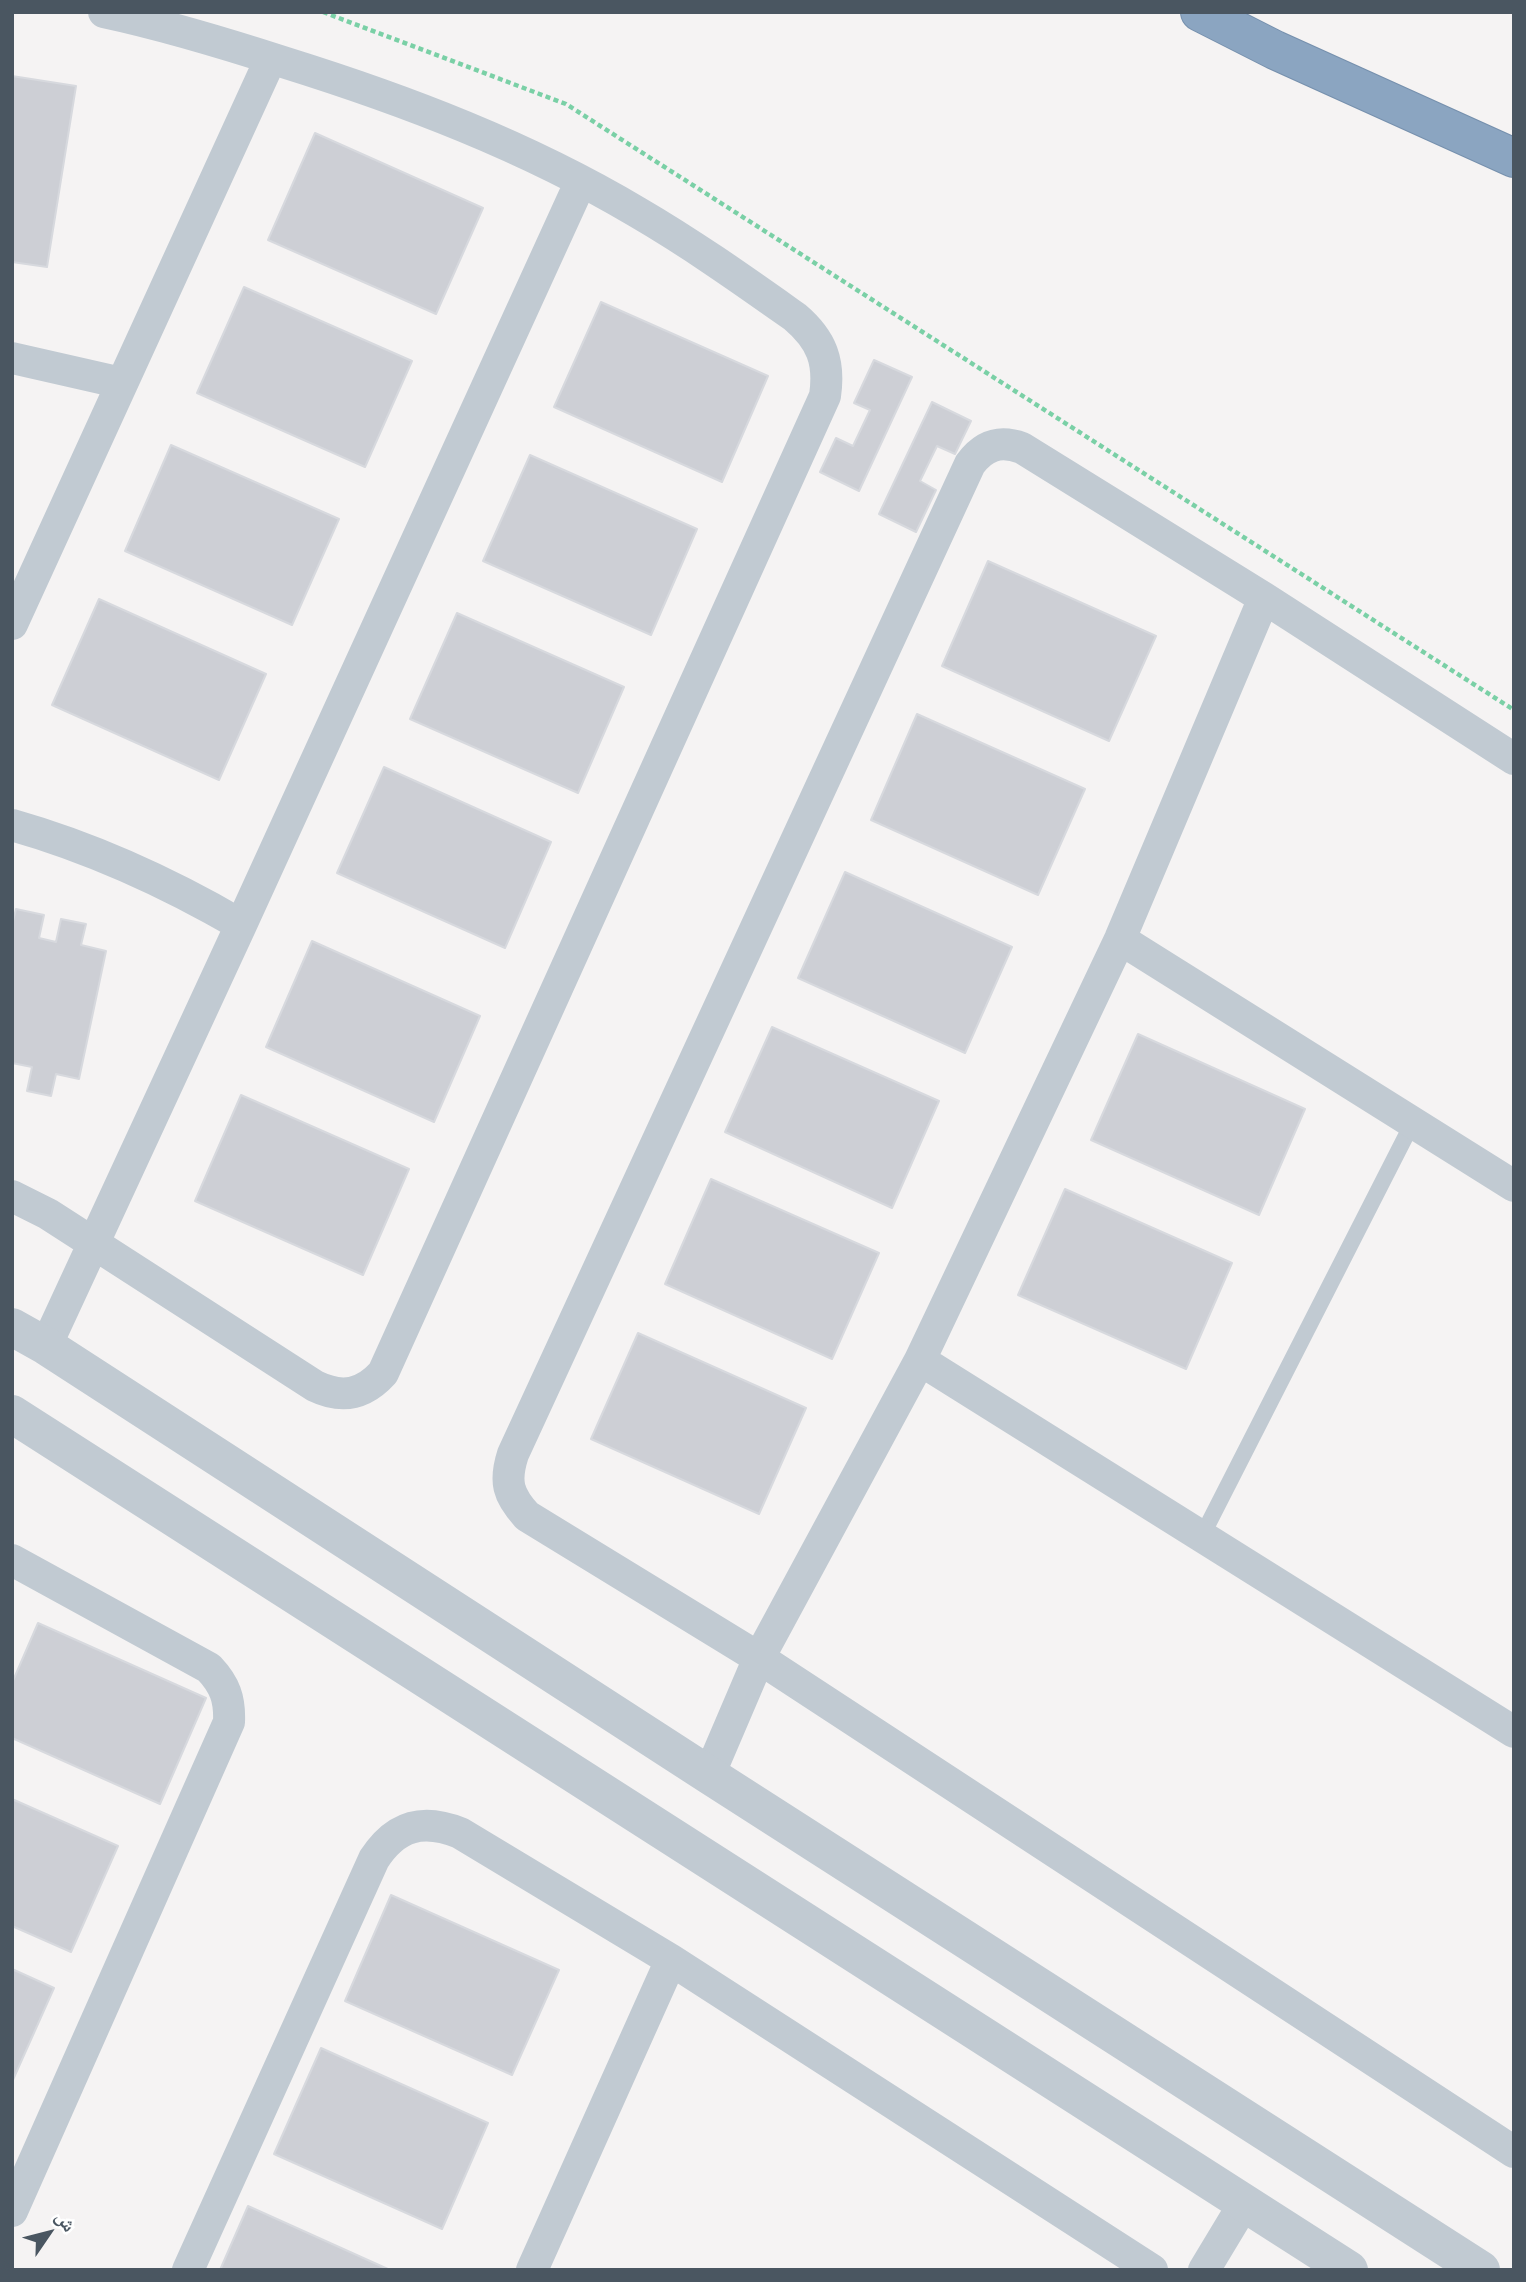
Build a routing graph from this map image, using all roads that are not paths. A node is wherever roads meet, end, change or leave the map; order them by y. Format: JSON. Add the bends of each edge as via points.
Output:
{"nodes":[{"id":1,"x":104,"y":12,"type":"edge"},
{"id":2,"x":1173,"y":12,"type":"edge"},
{"id":3,"x":1200,"y":12,"type":"edge"},
{"id":4,"x":1275,"y":50,"type":"junction"},
{"id":5,"x":271,"y":58,"type":"junction"},
{"id":6,"x":1514,"y":158,"type":"edge"},
{"id":7,"x":580,"y":181,"type":"junction"},
{"id":8,"x":12,"y":358,"type":"edge"},
{"id":9,"x":122,"y":383,"type":"junction"},
{"id":10,"x":1264,"y":598,"type":"junction"},
{"id":11,"x":12,"y":624,"type":"edge"},
{"id":12,"x":1514,"y":759,"type":"edge"},
{"id":13,"x":12,"y":825,"type":"edge"},
{"id":14,"x":242,"y":925,"type":"junction"},
{"id":15,"x":1120,"y":939,"type":"junction"},
{"id":16,"x":1413,"y":1122,"type":"junction"},
{"id":17,"x":1514,"y":1186,"type":"edge"},
{"id":18,"x":12,"y":1196,"type":"edge"},
{"id":19,"x":94,"y":1243,"type":"junction"},
{"id":20,"x":12,"y":1327,"type":"edge"},
{"id":21,"x":46,"y":1346,"type":"junction"},
{"id":22,"x":920,"y":1360,"type":"junction"},
{"id":23,"x":12,"y":1413,"type":"edge"},
{"id":24,"x":1202,"y":1536,"type":"junction"},
{"id":25,"x":12,"y":1560,"type":"edge"},
{"id":26,"x":759,"y":1658,"type":"junction"},
{"id":27,"x":1514,"y":1732,"type":"edge"},
{"id":28,"x":709,"y":1775,"type":"junction"},
{"id":29,"x":671,"y":1960,"type":"junction"},
{"id":30,"x":1514,"y":2152,"type":"edge"},
{"id":31,"x":1245,"y":2202,"type":"junction"},
{"id":32,"x":12,"y":2211,"type":"edge"},
{"id":33,"x":188,"y":2270,"type":"edge"},
{"id":34,"x":532,"y":2270,"type":"edge"},
{"id":35,"x":1152,"y":2270,"type":"edge"},
{"id":36,"x":1204,"y":2270,"type":"edge"},
{"id":37,"x":1349,"y":2270,"type":"edge"},
{"id":38,"x":1481,"y":2270,"type":"edge"}],
"edges":[{"from":1,"to":5,"type":"street"},
{"from":2,"to":4,"type":"highway"},
{"from":3,"to":4,"type":"highway"},
{"from":4,"to":6,"type":"highway"},
{"from":5,"to":7,"type":"street","via":[[459,124]]},
{"from":5,"to":9,"type":"street"},
{"from":7,"to":14,"type":"street"},
{"from":7,"to":19,"type":"street","via":[[690,245],[809,329],[820,343],[828,378],[825,396],[383,1373],[359,1392],[330,1393]]},
{"from":8,"to":9,"type":"street"},
{"from":9,"to":11,"type":"street"},
{"from":10,"to":12,"type":"street"},
{"from":10,"to":15,"type":"street"},
{"from":10,"to":26,"type":"street","via":[[1022,448],[992,445],[970,464],[508,1471],[509,1488],[527,1516]]},
{"from":13,"to":14,"type":"street","via":[[155,878]]},
{"from":14,"to":19,"type":"street"},
{"from":15,"to":16,"type":"street"},
{"from":15,"to":22,"type":"street"},
{"from":16,"to":17,"type":"street"},
{"from":16,"to":24,"type":"lane"},
{"from":18,"to":19,"type":"street"},
{"from":19,"to":21,"type":"street"},
{"from":20,"to":21,"type":"street"},
{"from":21,"to":28,"type":"street"},
{"from":22,"to":24,"type":"street"},
{"from":22,"to":26,"type":"street"},
{"from":23,"to":31,"type":"street"},
{"from":24,"to":27,"type":"street"},
{"from":25,"to":32,"type":"street","via":[[209,1668],[227,1693],[229,1707],[229,1722]]},
{"from":26,"to":28,"type":"street"},
{"from":26,"to":30,"type":"street"},
{"from":28,"to":38,"type":"street"},
{"from":29,"to":33,"type":"street","via":[[454,1830],[419,1825],[392,1837],[374,1859]]},
{"from":29,"to":34,"type":"street"},
{"from":29,"to":35,"type":"street"},
{"from":31,"to":36,"type":"street"},
{"from":31,"to":37,"type":"street"}]}
